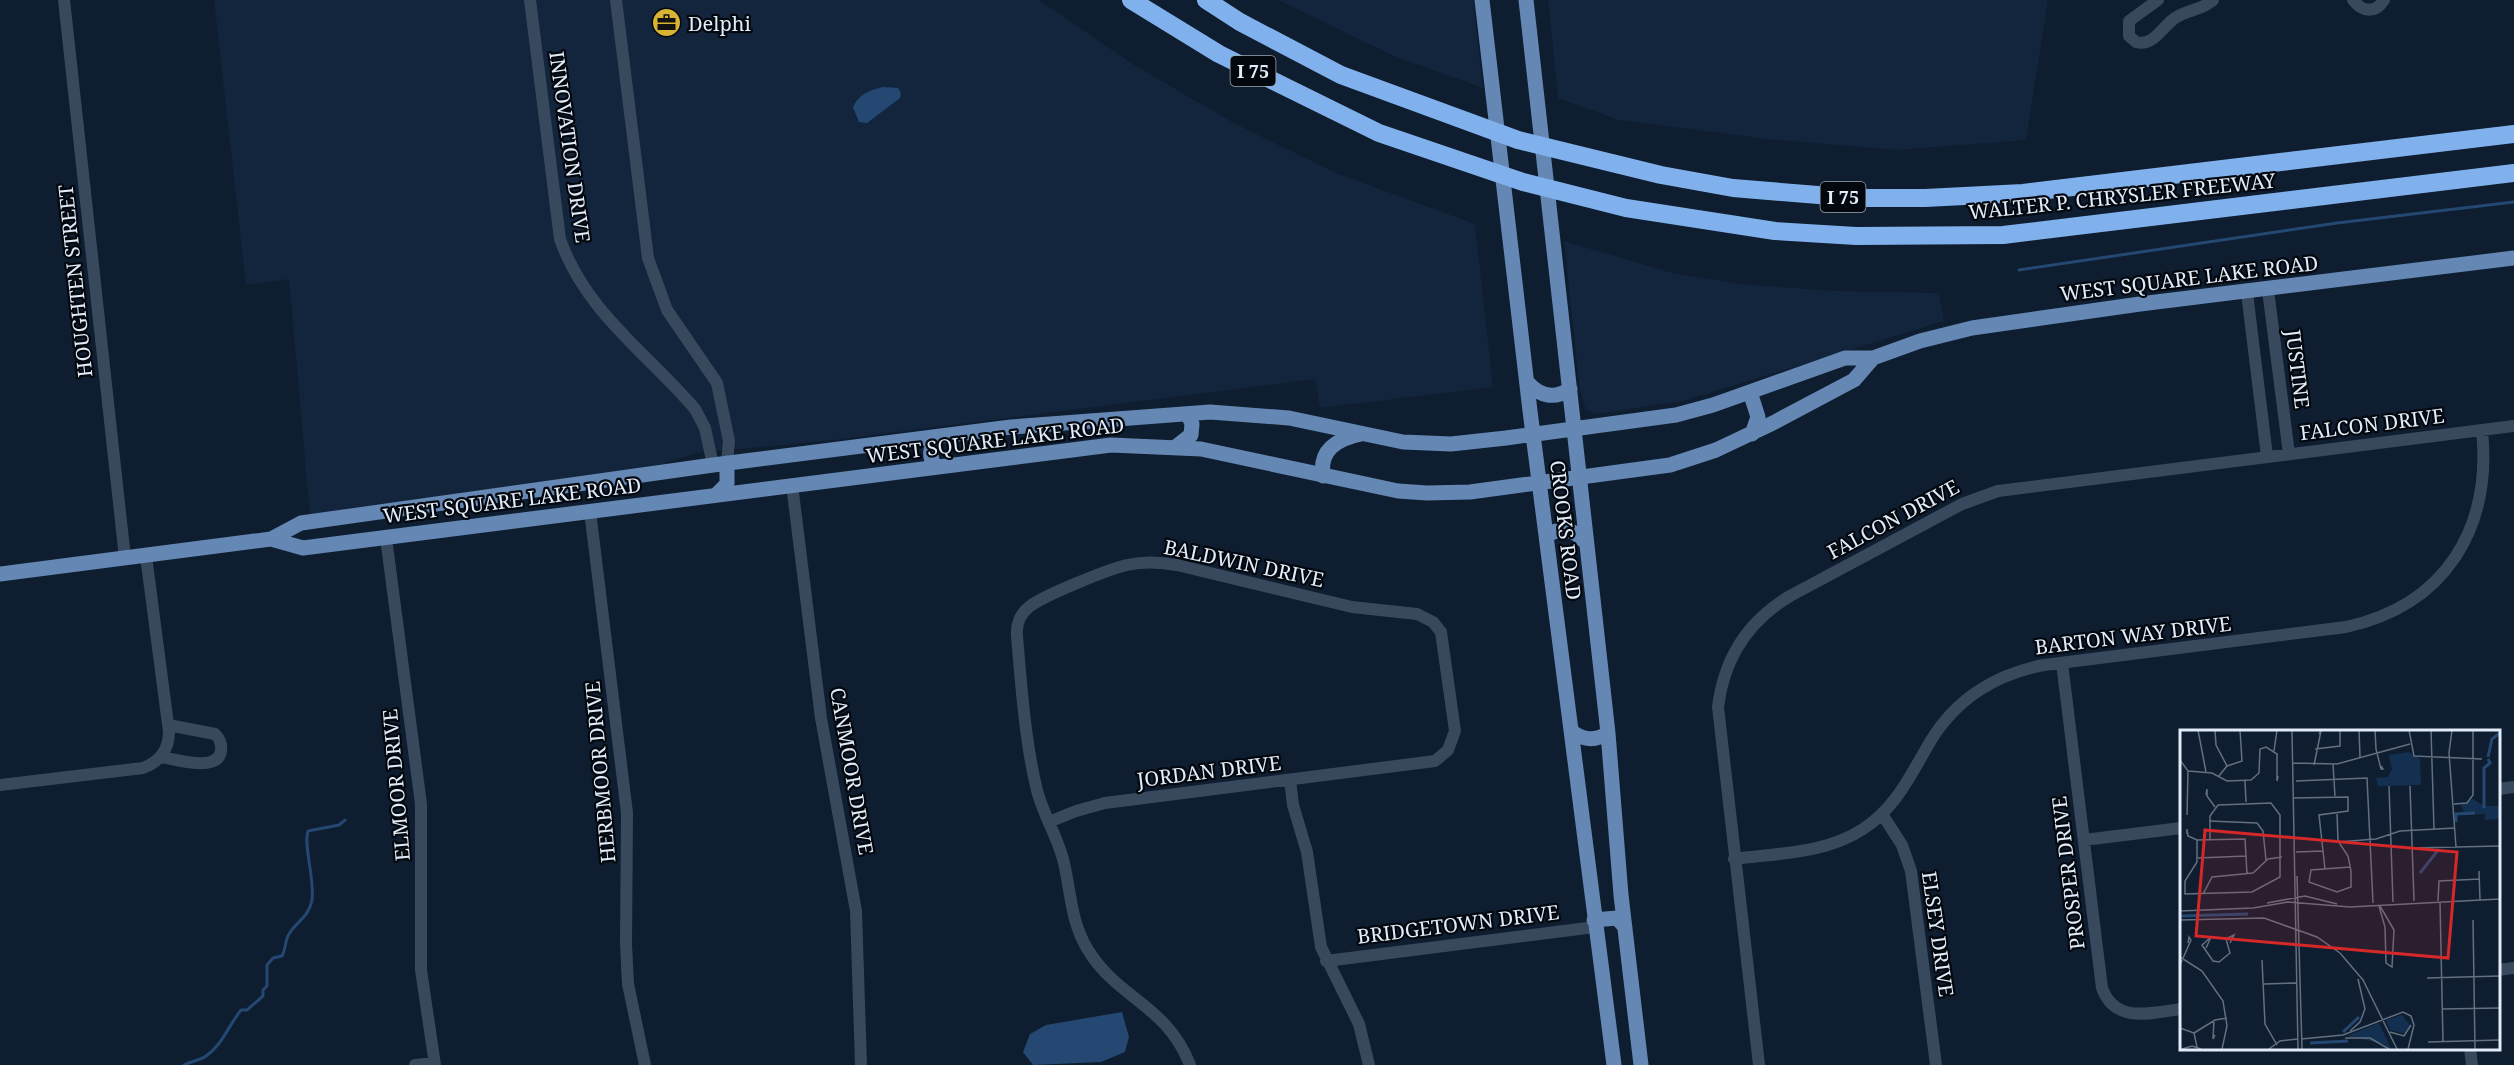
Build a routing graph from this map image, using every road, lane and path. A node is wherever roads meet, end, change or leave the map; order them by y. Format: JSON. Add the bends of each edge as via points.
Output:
{"nodes":[{"id":1,"x":64,"y":0,"type":"edge"},
{"id":2,"x":530,"y":0,"type":"edge"},
{"id":3,"x":616,"y":0,"type":"edge"},
{"id":4,"x":1131,"y":0,"type":"edge"},
{"id":5,"x":1206,"y":0,"type":"edge"},
{"id":6,"x":1482,"y":0,"type":"edge"},
{"id":7,"x":1526,"y":0,"type":"edge"},
{"id":8,"x":2157,"y":0,"type":"edge"},
{"id":9,"x":2213,"y":0,"type":"edge"},
{"id":10,"x":2353,"y":0,"type":"edge"},
{"id":11,"x":2384,"y":0,"type":"edge"},
{"id":12,"x":2514,"y":135,"type":"edge"},
{"id":13,"x":2514,"y":173,"type":"edge"},
{"id":14,"x":2514,"y":258,"type":"edge"},
{"id":15,"x":2268,"y":290,"type":"junction"},
{"id":16,"x":2247,"y":293,"type":"junction"},
{"id":17,"x":1873,"y":358,"type":"junction"},
{"id":18,"x":1527,"y":382,"type":"junction"},
{"id":19,"x":1570,"y":389,"type":"junction"},
{"id":20,"x":1750,"y":392,"type":"junction"},
{"id":21,"x":1188,"y":414,"type":"junction"},
{"id":22,"x":2514,"y":426,"type":"edge"},
{"id":23,"x":1574,"y":429,"type":"junction"},
{"id":24,"x":2482,"y":430,"type":"junction"},
{"id":25,"x":1360,"y":434,"type":"junction"},
{"id":26,"x":1533,"y":434,"type":"junction"},
{"id":27,"x":1752,"y":434,"type":"junction"},
{"id":28,"x":940,"y":436,"type":"junction"},
{"id":29,"x":1177,"y":446,"type":"junction"},
{"id":30,"x":2289,"y":454,"type":"junction"},
{"id":31,"x":2267,"y":456,"type":"junction"},
{"id":32,"x":720,"y":464,"type":"junction"},
{"id":33,"x":936,"y":467,"type":"junction"},
{"id":34,"x":1323,"y":476,"type":"junction"},
{"id":35,"x":1578,"y":478,"type":"junction"},
{"id":36,"x":1539,"y":483,"type":"junction"},
{"id":37,"x":792,"y":485,"type":"junction"},
{"id":38,"x":716,"y":495,"type":"junction"},
{"id":39,"x":590,"y":511,"type":"junction"},
{"id":40,"x":343,"y":518,"type":"junction"},
{"id":41,"x":1546,"y":536,"type":"junction"},
{"id":42,"x":386,"y":537,"type":"junction"},
{"id":43,"x":271,"y":539,"type":"junction"},
{"id":44,"x":1584,"y":541,"type":"junction"},
{"id":45,"x":338,"y":543,"type":"junction"},
{"id":46,"x":146,"y":556,"type":"junction"},
{"id":47,"x":125,"y":558,"type":"junction"},
{"id":48,"x":0,"y":574,"type":"edge"},
{"id":49,"x":1433,"y":622,"type":"joint"},
{"id":50,"x":2062,"y":663,"type":"junction"},
{"id":51,"x":168,"y":725,"type":"junction"},
{"id":52,"x":1571,"y":731,"type":"junction"},
{"id":53,"x":1608,"y":733,"type":"junction"},
{"id":54,"x":161,"y":757,"type":"junction"},
{"id":55,"x":1290,"y":780,"type":"junction"},
{"id":56,"x":0,"y":785,"type":"edge"},
{"id":57,"x":2514,"y":787,"type":"edge"},
{"id":58,"x":2499,"y":789,"type":"edge"},
{"id":59,"x":1882,"y":814,"type":"junction"},
{"id":60,"x":1049,"y":822,"type":"junction"},
{"id":61,"x":2180,"y":828,"type":"edge"},
{"id":62,"x":2084,"y":840,"type":"junction"},
{"id":63,"x":1734,"y":859,"type":"junction"},
{"id":64,"x":1595,"y":923,"type":"junction"},
{"id":65,"x":1625,"y":927,"type":"junction"},
{"id":66,"x":1326,"y":961,"type":"junction"},
{"id":67,"x":2514,"y":968,"type":"edge"},
{"id":68,"x":2499,"y":970,"type":"edge"},
{"id":69,"x":2180,"y":1009,"type":"edge"},
{"id":70,"x":2470,"y":1050,"type":"edge"},
{"id":71,"x":435,"y":1064,"type":"edge"},
{"id":72,"x":1186,"y":1064,"type":"edge"},
{"id":73,"x":415,"y":1065,"type":"edge"},
{"id":74,"x":645,"y":1065,"type":"edge"},
{"id":75,"x":861,"y":1065,"type":"edge"},
{"id":76,"x":1369,"y":1065,"type":"edge"},
{"id":77,"x":1614,"y":1065,"type":"edge"},
{"id":78,"x":1641,"y":1065,"type":"edge"},
{"id":79,"x":1760,"y":1065,"type":"edge"},
{"id":80,"x":1936,"y":1065,"type":"edge"},
{"id":81,"x":2472,"y":1065,"type":"edge"}],
"edges":[{"from":1,"to":47,"type":"street","name":"HOUGHTEN STREET"},
{"from":2,"to":32,"type":"street","name":"INNOVATION DRIVE","via":[[560,239],[569,265],[584,291],[695,409]]},
{"from":3,"to":32,"type":"street","via":[[648,258],[667,310],[717,383],[729,441]]},
{"from":4,"to":13,"type":"highway","name":"WALTER P. CHRYSLER FREEWAY","number":"I 75","via":[[1219,54],[1379,134],[1523,182],[1626,208],[1775,231],[1856,236],[2002,234]]},
{"from":5,"to":12,"type":"highway","name":"WALTER P. CHRYSLER FREEWAY","number":"I 75","via":[[1341,75],[1518,140],[1660,175],[1733,188],[1855,198],[2023,193]]},
{"from":6,"to":18,"type":"main road","name":"CROOKS ROAD"},
{"from":7,"to":19,"type":"main road","name":"CROOKS ROAD"},
{"from":8,"to":9,"type":"street","via":[[2129,21],[2127,30],[2132,39],[2141,43],[2151,41],[2175,18]]},
{"from":10,"to":11,"type":"street","via":[[2370,10],[2377,9]]},
{"from":14,"to":15,"type":"main road","name":"WEST SQUARE LAKE ROAD"},
{"from":15,"to":16,"type":"main road","name":"WEST SQUARE LAKE ROAD"},
{"from":15,"to":30,"type":"street","name":"JUSTINE"},
{"from":16,"to":17,"type":"main road","name":"WEST SQUARE LAKE ROAD","via":[[1972,327],[1920,340]]},
{"from":16,"to":31,"type":"street","name":"JUSTINE"},
{"from":17,"to":20,"type":"main road","name":"WEST SQUARE LAKE ROAD","via":[[1845,358]]},
{"from":17,"to":27,"type":"main road","name":"WEST SQUARE LAKE ROAD","via":[[1854,380]]},
{"from":18,"to":19,"type":"main road","via":[[1544,395],[1558,395]]},
{"from":18,"to":26,"type":"main road","name":"CROOKS ROAD"},
{"from":19,"to":23,"type":"main road","name":"CROOKS ROAD"},
{"from":20,"to":23,"type":"main road","name":"WEST SQUARE LAKE ROAD","via":[[1676,415]]},
{"from":20,"to":27,"type":"main road","via":[[1758,417]]},
{"from":21,"to":25,"type":"main road","name":"WEST SQUARE LAKE ROAD","via":[[1273,415]]},
{"from":21,"to":28,"type":"main road","name":"WEST SQUARE LAKE ROAD"},
{"from":21,"to":29,"type":"main road","via":[[1191,435]]},
{"from":22,"to":24,"type":"street","name":"FALCON DRIVE"},
{"from":23,"to":26,"type":"main road","name":"WEST SQUARE LAKE ROAD"},
{"from":23,"to":35,"type":"main road","name":"CROOKS ROAD"},
{"from":24,"to":30,"type":"street","name":"FALCON DRIVE"},
{"from":24,"to":50,"type":"street","name":"BARTON WAY DRIVE","via":[[2483,480],[2471,529],[2438,579],[2398,609],[2346,627]]},
{"from":25,"to":26,"type":"main road","name":"WEST SQUARE LAKE ROAD","via":[[1436,444]]},
{"from":25,"to":34,"type":"main road","via":[[1327,450],[1322,462]]},
{"from":26,"to":36,"type":"main road","name":"CROOKS ROAD"},
{"from":27,"to":35,"type":"main road","name":"WEST SQUARE LAKE ROAD","via":[[1670,465]]},
{"from":28,"to":32,"type":"main road","name":"WEST SQUARE LAKE ROAD"},
{"from":28,"to":33,"type":"main road","via":[[930,454]]},
{"from":29,"to":33,"type":"main road","name":"WEST SQUARE LAKE ROAD","via":[[1095,446]]},
{"from":29,"to":34,"type":"main road","name":"WEST SQUARE LAKE ROAD","via":[[1242,456]]},
{"from":30,"to":31,"type":"street","name":"FALCON DRIVE"},
{"from":31,"to":63,"type":"street","name":"FALCON DRIVE","via":[[1998,491],[1962,504],[1777,603],[1743,637],[1728,664],[1720,694],[1719,732]]},
{"from":32,"to":38,"type":"main road","via":[[727,484]]},
{"from":32,"to":40,"type":"main road","name":"WEST SQUARE LAKE ROAD"},
{"from":33,"to":37,"type":"main road","name":"WEST SQUARE LAKE ROAD"},
{"from":34,"to":36,"type":"main road","name":"WEST SQUARE LAKE ROAD","via":[[1427,493]]},
{"from":35,"to":36,"type":"main road","name":"WEST SQUARE LAKE ROAD"},
{"from":35,"to":44,"type":"main road","name":"CROOKS ROAD"},
{"from":36,"to":41,"type":"main road","name":"CROOKS ROAD"},
{"from":37,"to":38,"type":"main road","name":"WEST SQUARE LAKE ROAD"},
{"from":37,"to":75,"type":"street","name":"CANMOOR DRIVE","via":[[821,718],[856,911]]},
{"from":38,"to":39,"type":"main road","name":"WEST SQUARE LAKE ROAD"},
{"from":39,"to":42,"type":"main road","name":"WEST SQUARE LAKE ROAD"},
{"from":39,"to":74,"type":"street","name":"HERBMOOR DRIVE","via":[[627,813],[628,984]]},
{"from":40,"to":43,"type":"main road","name":"WEST SQUARE LAKE ROAD","via":[[301,523]]},
{"from":40,"to":45,"type":"main road","via":[[334,530]]},
{"from":41,"to":44,"type":"main road","via":[[1564,529]]},
{"from":41,"to":52,"type":"main road","name":"CROOKS ROAD"},
{"from":42,"to":45,"type":"main road","name":"WEST SQUARE LAKE ROAD"},
{"from":42,"to":71,"type":"street","name":"ELMOOR DRIVE","via":[[421,804],[421,970]]},
{"from":43,"to":45,"type":"main road","name":"WEST SQUARE LAKE ROAD","via":[[303,548]]},
{"from":43,"to":46,"type":"main road","name":"WEST SQUARE LAKE ROAD"},
{"from":44,"to":53,"type":"main road","name":"CROOKS ROAD"},
{"from":46,"to":47,"type":"main road","name":"WEST SQUARE LAKE ROAD"},
{"from":46,"to":51,"type":"street"},
{"from":47,"to":48,"type":"main road","name":"WEST SQUARE LAKE ROAD"},
{"from":49,"to":55,"type":"street","name":"JORDAN DRIVE","via":[[1443,638],[1454,725],[1453,741],[1445,754],[1424,764]]},
{"from":49,"to":60,"type":"street","name":"BALDWIN DRIVE","via":[[1417,614],[1352,607],[1178,565],[1147,562],[1109,571],[1034,603],[1021,616],[1017,636],[1034,774]]},
{"from":50,"to":59,"type":"street","name":"BARTON WAY DRIVE","via":[[2006,675],[1959,706],[1939,728],[1902,791]]},
{"from":50,"to":62,"type":"street","name":"PROSPER DRIVE"},
{"from":51,"to":54,"type":"street","via":[[168,742]]},
{"from":51,"to":54,"type":"street","via":[[215,734],[222,746],[217,760],[208,764]]},
{"from":52,"to":53,"type":"main road","via":[[1587,739]]},
{"from":52,"to":64,"type":"main road","name":"CROOKS ROAD"},
{"from":53,"to":65,"type":"main road","name":"CROOKS ROAD"},
{"from":54,"to":56,"type":"street","via":[[143,768]]},
{"from":55,"to":60,"type":"street","name":"JORDAN DRIVE","via":[[1105,803]]},
{"from":55,"to":66,"type":"street"},
{"from":57,"to":58,"type":"street"},
{"from":59,"to":63,"type":"street","name":"BARTON WAY DRIVE","via":[[1833,844]]},
{"from":59,"to":80,"type":"street","name":"ELSEY DRIVE","via":[[1902,845],[1911,871]]},
{"from":60,"to":72,"type":"street","via":[[1063,861],[1075,924],[1087,950],[1107,975],[1161,1019],[1179,1043]]},
{"from":61,"to":62,"type":"street"},
{"from":62,"to":69,"type":"street","name":"PROSPER DRIVE","via":[[2102,988],[2107,999],[2131,1015]]},
{"from":63,"to":79,"type":"street","name":"FALCON DRIVE"},
{"from":64,"to":65,"type":"main road","via":[[1617,918]]},
{"from":64,"to":66,"type":"street","name":"BRIDGETOWN DRIVE"},
{"from":64,"to":77,"type":"main road","name":"CROOKS ROAD"},
{"from":65,"to":78,"type":"main road","name":"CROOKS ROAD"},
{"from":66,"to":76,"type":"street","via":[[1359,1024]]},
{"from":67,"to":68,"type":"street"},
{"from":70,"to":81,"type":"street"},
{"from":71,"to":73,"type":"street"}]}
